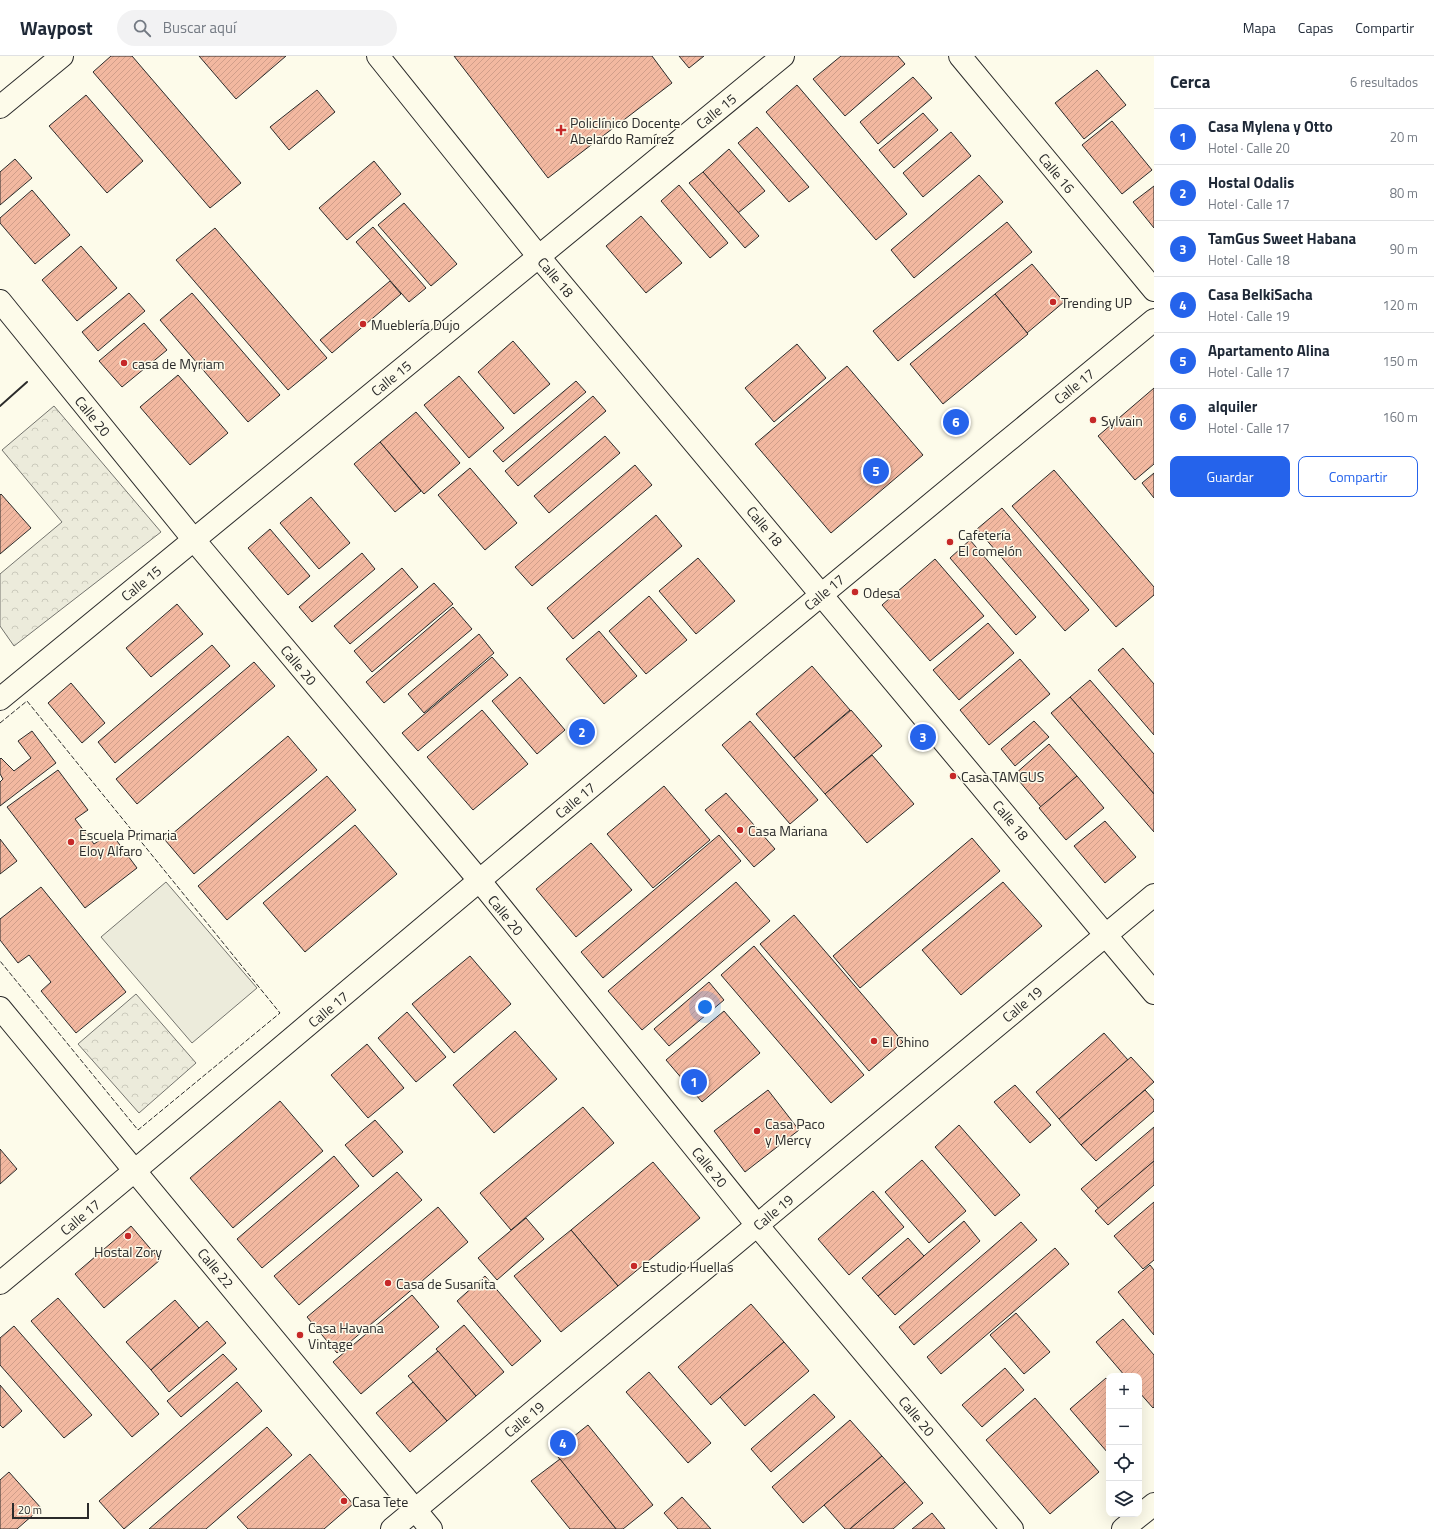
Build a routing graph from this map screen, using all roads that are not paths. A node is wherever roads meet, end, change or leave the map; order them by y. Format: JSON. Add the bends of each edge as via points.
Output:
{"nodes":[{"id":1,"x":62,"y":56,"type":"edge"},
{"id":2,"x":378,"y":56,"type":"edge"},
{"id":3,"x":783,"y":56,"type":"edge"},
{"id":4,"x":960,"y":56,"type":"edge"},
{"id":5,"x":0,"y":107,"type":"edge"},
{"id":6,"x":539,"y":256,"type":"junction"},
{"id":7,"x":1154,"y":290,"type":"edge"},
{"id":8,"x":0,"y":301,"type":"edge"},
{"id":9,"x":1154,"y":320,"type":"edge"},
{"id":10,"x":194,"y":540,"type":"junction"},
{"id":11,"x":822,"y":594,"type":"junction"},
{"id":12,"x":0,"y":699,"type":"edge"},
{"id":13,"x":479,"y":880,"type":"junction"},
{"id":14,"x":1154,"y":894,"type":"edge"},
{"id":15,"x":1106,"y":934,"type":"junction"},
{"id":16,"x":1154,"y":993,"type":"edge"},
{"id":17,"x":0,"y":1008,"type":"edge"},
{"id":18,"x":136,"y":1172,"type":"junction"},
{"id":19,"x":757,"y":1225,"type":"junction"},
{"id":20,"x":0,"y":1283,"type":"edge"},
{"id":21,"x":1154,"y":1504,"type":"edge"},
{"id":22,"x":415,"y":1509,"type":"junction"},
{"id":23,"x":392,"y":1529,"type":"edge"},
{"id":24,"x":431,"y":1529,"type":"edge"},
{"id":25,"x":1012,"y":1529,"type":"edge"},
{"id":26,"x":1123,"y":1529,"type":"edge"}],
"edges":[{"from":1,"to":5,"type":"street"},
{"from":2,"to":6,"type":"street","name":"Calle 18"},
{"from":3,"to":6,"type":"street","name":"Calle 15"},
{"from":4,"to":7,"type":"street","name":"Calle 16"},
{"from":6,"to":10,"type":"street","name":"Calle 15"},
{"from":6,"to":11,"type":"street","name":"Calle 18"},
{"from":8,"to":10,"type":"street","name":"Calle 20"},
{"from":9,"to":11,"type":"street","name":"Calle 17"},
{"from":10,"to":12,"type":"street","name":"Calle 15"},
{"from":10,"to":13,"type":"street","name":"Calle 20"},
{"from":11,"to":13,"type":"street","name":"Calle 17"},
{"from":11,"to":15,"type":"street","name":"Calle 18"},
{"from":13,"to":18,"type":"street","name":"Calle 17"},
{"from":13,"to":19,"type":"street","name":"Calle 20"},
{"from":14,"to":15,"type":"street","name":"Calle 19"},
{"from":15,"to":16,"type":"street","name":"Calle 18"},
{"from":15,"to":19,"type":"street","name":"Calle 19"},
{"from":17,"to":18,"type":"street","name":"Calle 22"},
{"from":18,"to":20,"type":"street","name":"Calle 17"},
{"from":18,"to":22,"type":"street","name":"Calle 22"},
{"from":19,"to":22,"type":"street","name":"Calle 19"},
{"from":19,"to":25,"type":"street","name":"Calle 20"},
{"from":21,"to":26,"type":"street"},
{"from":22,"to":23,"type":"street","name":"Calle 19"},
{"from":22,"to":24,"type":"street","name":"Calle 22"}]}
